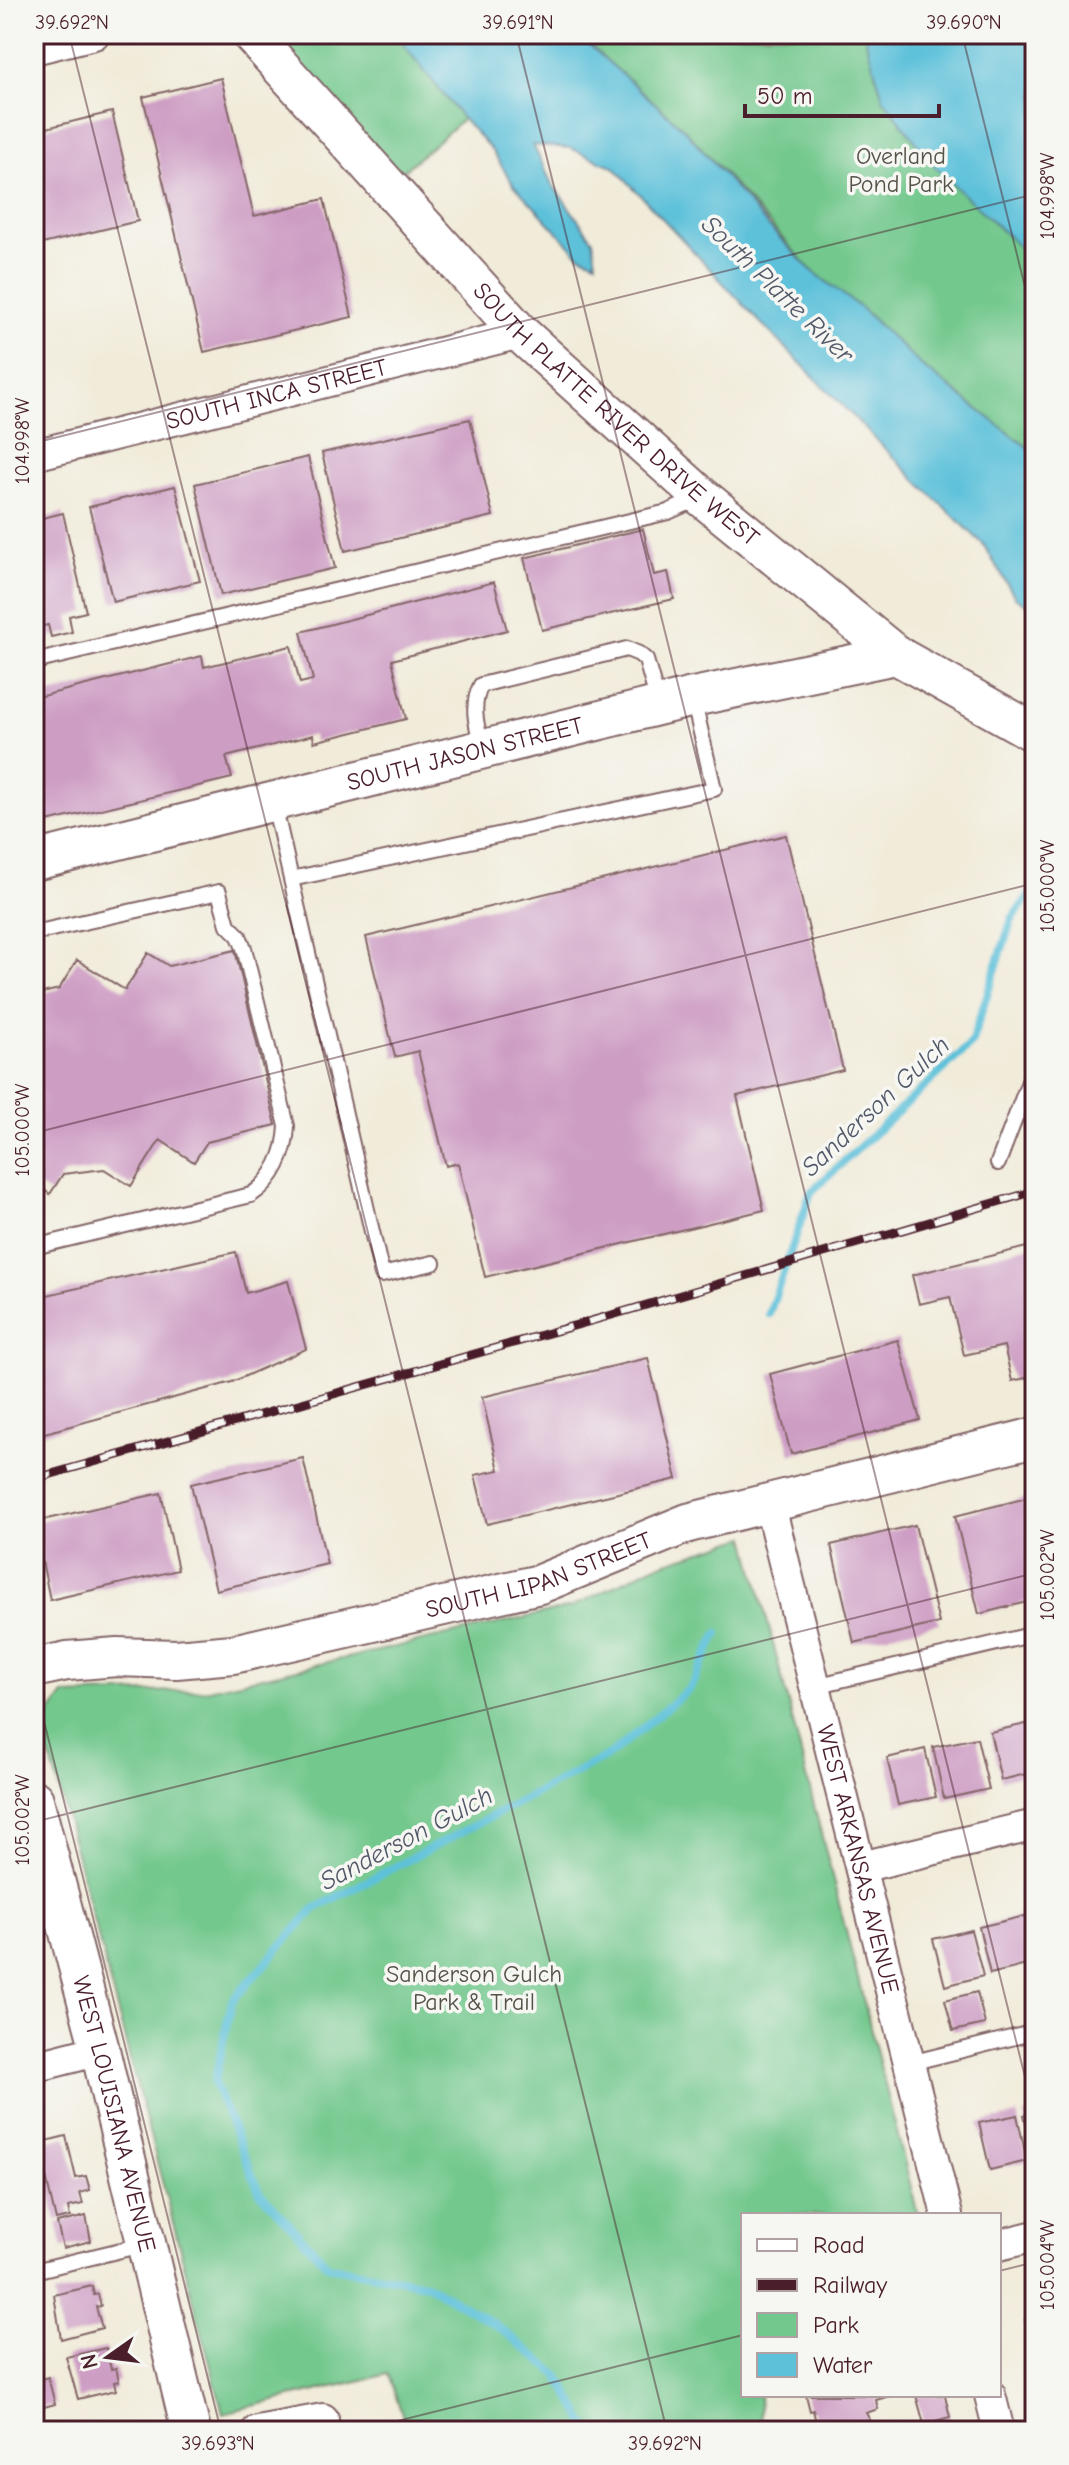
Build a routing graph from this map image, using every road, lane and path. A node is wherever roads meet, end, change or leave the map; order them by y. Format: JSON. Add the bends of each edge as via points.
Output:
{"nodes":[{"id":1,"x":94,"y":34,"type":"edge"},
{"id":2,"x":251,"y":34,"type":"edge"},
{"id":3,"x":34,"y":49,"type":"edge"},
{"id":4,"x":520,"y":333,"type":"junction"},
{"id":5,"x":34,"y":455,"type":"edge"},
{"id":6,"x":702,"y":497,"type":"junction"},
{"id":7,"x":896,"y":655,"type":"junction"},
{"id":8,"x":34,"y":662,"type":"edge"},
{"id":9,"x":676,"y":702,"type":"junction"},
{"id":10,"x":1035,"y":733,"type":"edge"},
{"id":11,"x":483,"y":750,"type":"junction"},
{"id":12,"x":274,"y":802,"type":"junction"},
{"id":13,"x":34,"y":861,"type":"edge"},
{"id":14,"x":291,"y":879,"type":"junction"},
{"id":15,"x":34,"y":933,"type":"edge"},
{"id":16,"x":1035,"y":1066,"type":"edge"},
{"id":17,"x":998,"y":1163,"type":"dead end"},
{"id":18,"x":34,"y":1247,"type":"edge"},
{"id":19,"x":433,"y":1263,"type":"dead end"},
{"id":20,"x":1035,"y":1437,"type":"edge"},
{"id":21,"x":769,"y":1502,"type":"junction"},
{"id":22,"x":1035,"y":1634,"type":"edge"},
{"id":23,"x":34,"y":1668,"type":"edge"},
{"id":24,"x":815,"y":1686,"type":"junction"},
{"id":25,"x":34,"y":1800,"type":"edge"},
{"id":26,"x":1035,"y":1825,"type":"edge"},
{"id":27,"x":861,"y":1867,"type":"junction"},
{"id":28,"x":43,"y":1869,"type":"edge"},
{"id":29,"x":1035,"y":2032,"type":"edge"},
{"id":30,"x":100,"y":2050,"type":"junction"},
{"id":31,"x":910,"y":2063,"type":"junction"},
{"id":32,"x":34,"y":2067,"type":"edge"},
{"id":33,"x":947,"y":2213,"type":"edge"},
{"id":34,"x":1035,"y":2236,"type":"edge"},
{"id":35,"x":146,"y":2244,"type":"junction"},
{"id":36,"x":1001,"y":2244,"type":"edge"},
{"id":37,"x":34,"y":2271,"type":"edge"},
{"id":38,"x":990,"y":2397,"type":"edge"},
{"id":39,"x":323,"y":2419,"type":"dead end"},
{"id":40,"x":191,"y":2431,"type":"edge"},
{"id":41,"x":257,"y":2431,"type":"edge"},
{"id":42,"x":999,"y":2431,"type":"edge"}],
"edges":[{"from":1,"to":3,"type":"street"},
{"from":2,"to":4,"type":"street","name":"SOUTH PLATTE RIVER DRIVE WEST"},
{"from":4,"to":5,"type":"street","name":"SOUTH INCA STREET"},
{"from":4,"to":6,"type":"street","name":"SOUTH PLATTE RIVER DRIVE WEST"},
{"from":6,"to":7,"type":"street","name":"SOUTH PLATTE RIVER DRIVE WEST"},
{"from":6,"to":8,"type":"lane","via":[[668,512]]},
{"from":7,"to":9,"type":"street","name":"SOUTH JASON STREET"},
{"from":7,"to":10,"type":"street","name":"SOUTH PLATTE RIVER DRIVE WEST"},
{"from":9,"to":11,"type":"street","name":"SOUTH JASON STREET"},
{"from":9,"to":11,"type":"lane","via":[[646,660],[627,649],[481,685],[475,719]]},
{"from":9,"to":14,"type":"lane","via":[[714,789]]},
{"from":11,"to":12,"type":"street","name":"SOUTH JASON STREET"},
{"from":12,"to":13,"type":"street","name":"SOUTH JASON STREET"},
{"from":12,"to":14,"type":"lane"},
{"from":14,"to":19,"type":"lane","via":[[382,1275]]},
{"from":15,"to":18,"type":"lane","via":[[219,892],[228,925],[244,948],[287,1126],[286,1144],[269,1179],[251,1195]]},
{"from":16,"to":17,"type":"lane"},
{"from":20,"to":21,"type":"street","name":"SOUTH LIPAN STREET"},
{"from":21,"to":23,"type":"street","name":"SOUTH LIPAN STREET","via":[[688,1523],[540,1584],[248,1651],[176,1659],[117,1657]]},
{"from":21,"to":24,"type":"street","name":"WEST ARKANSAS AVENUE"},
{"from":22,"to":24,"type":"lane"},
{"from":24,"to":27,"type":"street","name":"WEST ARKANSAS AVENUE"},
{"from":25,"to":28,"type":"street","name":"WEST LOUISIANA AVENUE"},
{"from":26,"to":27,"type":"street"},
{"from":27,"to":31,"type":"street","name":"WEST ARKANSAS AVENUE"},
{"from":28,"to":30,"type":"street","name":"WEST LOUISIANA AVENUE"},
{"from":29,"to":31,"type":"lane"},
{"from":30,"to":32,"type":"street"},
{"from":30,"to":35,"type":"street","name":"WEST LOUISIANA AVENUE"},
{"from":31,"to":33,"type":"street","name":"WEST ARKANSAS AVENUE"},
{"from":34,"to":36,"type":"street"},
{"from":35,"to":37,"type":"lane"},
{"from":35,"to":40,"type":"street","name":"WEST LOUISIANA AVENUE"},
{"from":38,"to":42,"type":"street"},
{"from":39,"to":41,"type":"street"}]}
